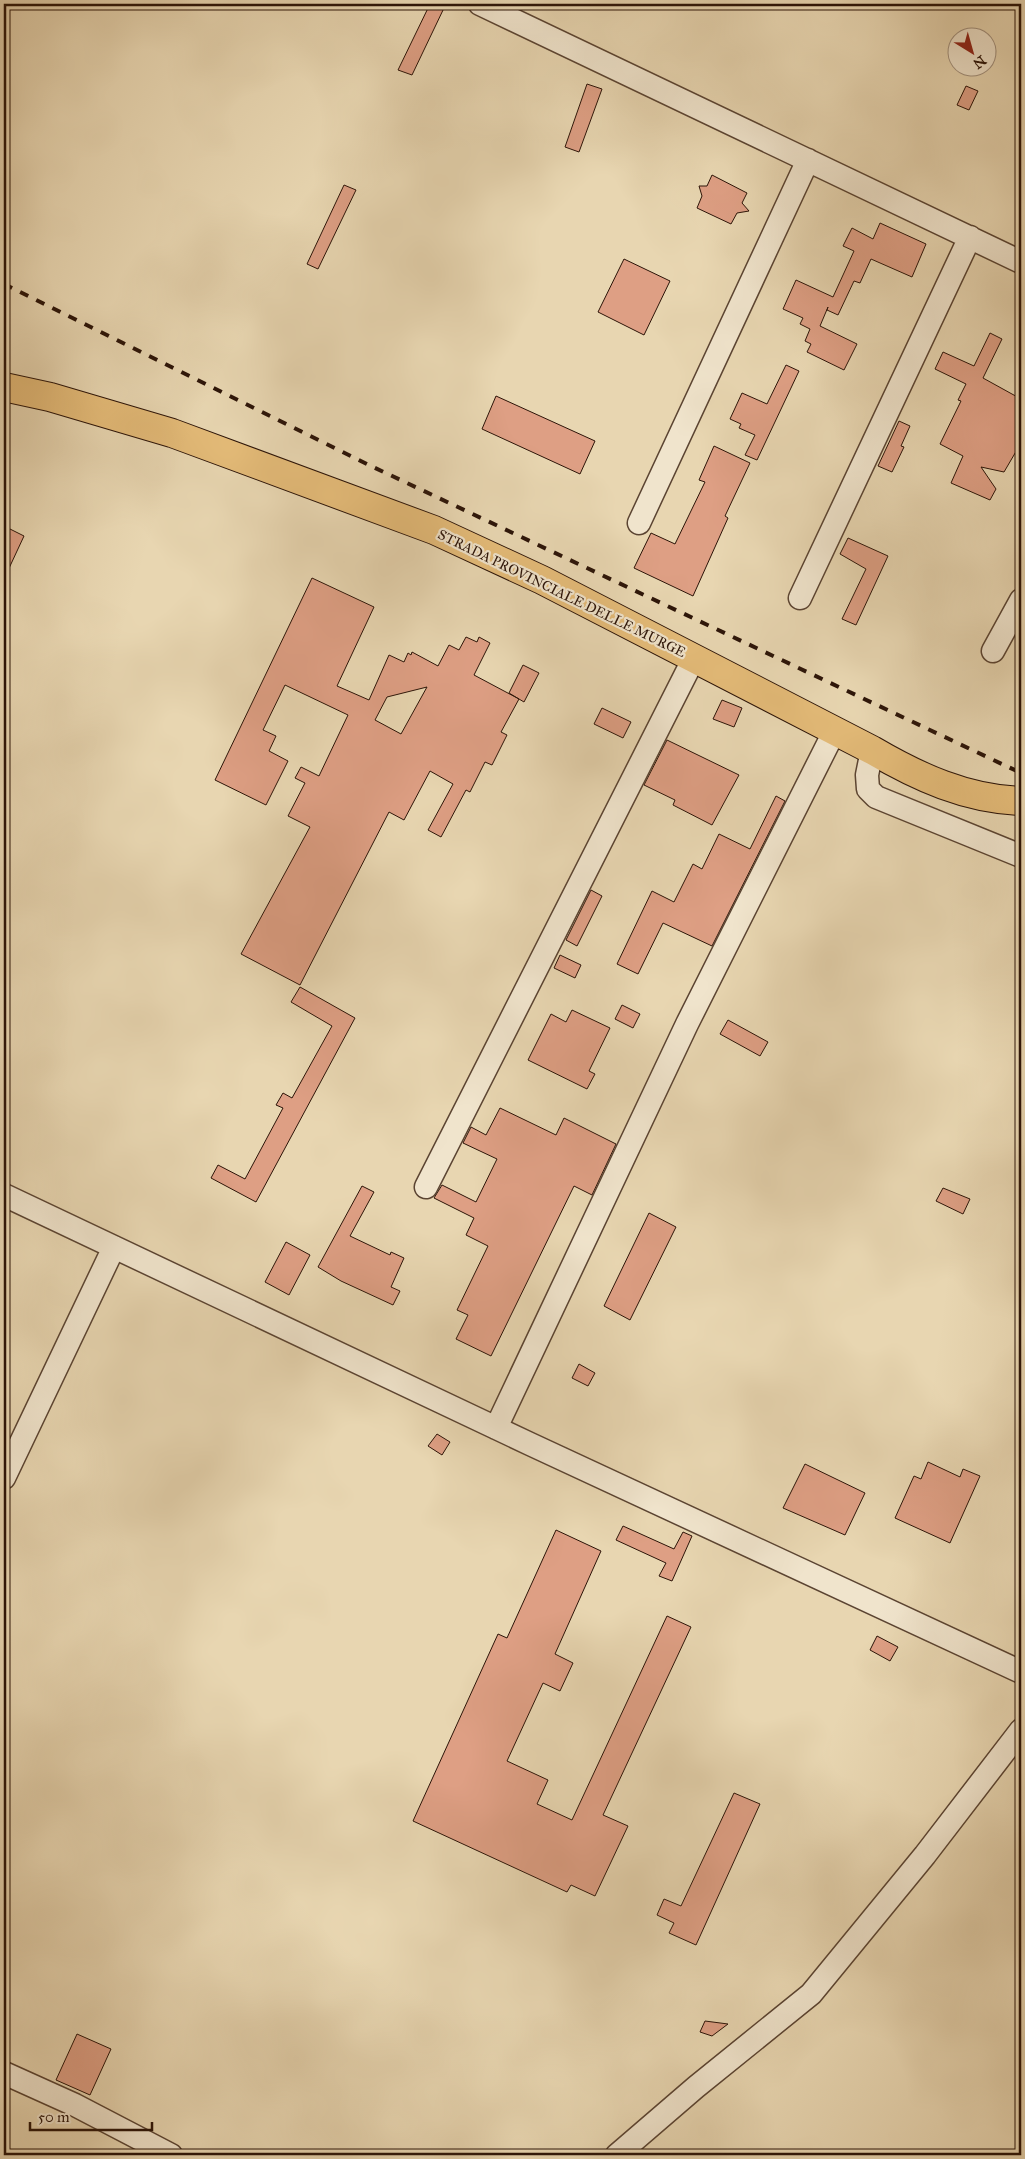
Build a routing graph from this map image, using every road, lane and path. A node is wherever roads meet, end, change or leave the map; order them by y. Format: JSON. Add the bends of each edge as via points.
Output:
{"nodes":[{"id":1,"x":480,"y":4,"type":"edge"},
{"id":2,"x":808,"y":160,"type":"junction"},
{"id":3,"x":970,"y":237,"type":"junction"},
{"id":4,"x":1020,"y":259,"type":"edge"},
{"id":5,"x":4,"y":387,"type":"edge"},
{"id":6,"x":639,"y":523,"type":"dead end"},
{"id":7,"x":800,"y":598,"type":"dead end"},
{"id":8,"x":1021,"y":600,"type":"edge"},
{"id":9,"x":993,"y":651,"type":"dead end"},
{"id":10,"x":694,"y":658,"type":"junction"},
{"id":11,"x":834,"y":730,"type":"junction"},
{"id":12,"x":872,"y":750,"type":"junction"},
{"id":13,"x":1021,"y":801,"type":"edge"},
{"id":14,"x":1021,"y":856,"type":"edge"},
{"id":15,"x":426,"y":1186,"type":"dead end"},
{"id":16,"x":4,"y":1196,"type":"edge"},
{"id":17,"x":114,"y":1247,"type":"junction"},
{"id":18,"x":496,"y":1428,"type":"junction"},
{"id":19,"x":4,"y":1478,"type":"edge"},
{"id":20,"x":1021,"y":1672,"type":"edge"},
{"id":21,"x":1021,"y":1730,"type":"edge"},
{"id":22,"x":4,"y":2073,"type":"edge"},
{"id":23,"x":171,"y":2155,"type":"edge"},
{"id":24,"x":617,"y":2155,"type":"edge"}],
"edges":[{"from":1,"to":2,"type":"street"},
{"from":2,"to":3,"type":"street"},
{"from":2,"to":6,"type":"street"},
{"from":3,"to":4,"type":"street"},
{"from":3,"to":7,"type":"street"},
{"from":5,"to":10,"type":"main road","name":"STRADA PROVINCIALE DELLE MURGE","via":[[50,397],[172,433],[434,530],[542,580]]},
{"from":8,"to":9,"type":"street"},
{"from":10,"to":11,"type":"main road","name":"STRADA PROVINCIALE DELLE MURGE"},
{"from":10,"to":15,"type":"street"},
{"from":11,"to":12,"type":"main road","name":"STRADA PROVINCIALE DELLE MURGE"},
{"from":11,"to":18,"type":"street","via":[[687,1024]]},
{"from":12,"to":13,"type":"main road","name":"STRADA PROVINCIALE DELLE MURGE","via":[[906,770],[956,791]]},
{"from":12,"to":14,"type":"street","via":[[868,789],[876,797]]},
{"from":16,"to":17,"type":"street"},
{"from":17,"to":18,"type":"street"},
{"from":17,"to":19,"type":"street"},
{"from":18,"to":20,"type":"street"},
{"from":21,"to":24,"type":"street","via":[[925,1855],[811,1994]]},
{"from":22,"to":23,"type":"street","via":[[75,2105]]}]}
